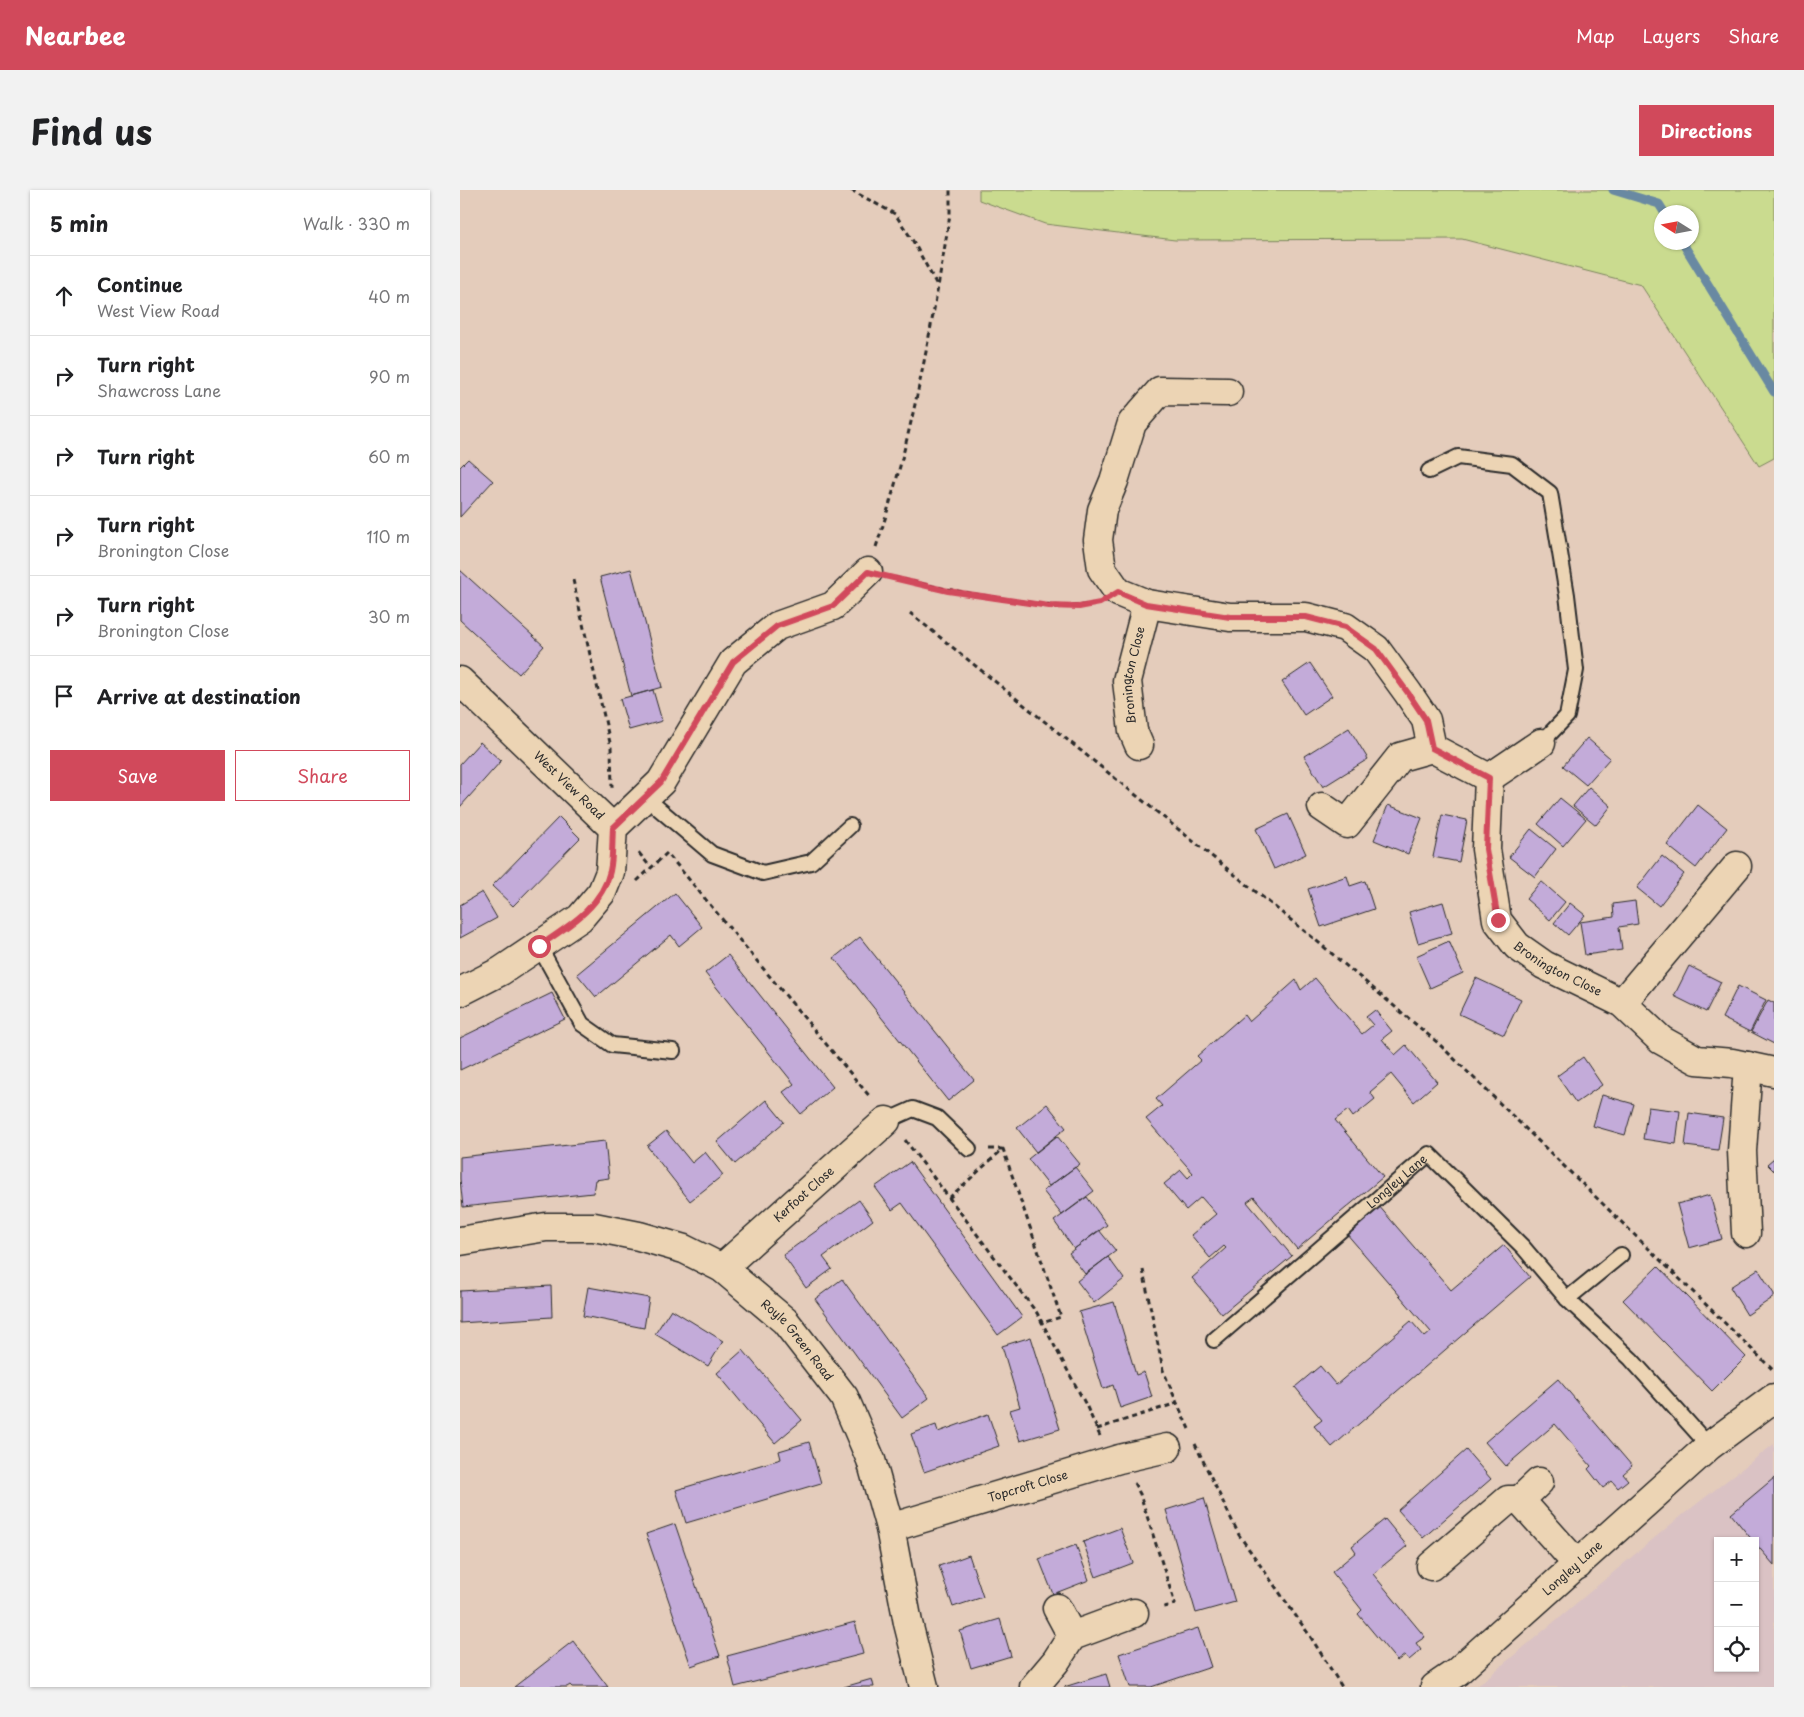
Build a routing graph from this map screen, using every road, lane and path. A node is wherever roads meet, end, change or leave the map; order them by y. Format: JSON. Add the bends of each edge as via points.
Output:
{"nodes":[{"id":1,"x":851,"y":190,"type":"edge"},
{"id":2,"x":950,"y":190,"type":"edge"},
{"id":3,"x":938,"y":288,"type":"junction"},
{"id":4,"x":1228,"y":392,"type":"dead end"},
{"id":5,"x":1429,"y":471,"type":"dead end"},
{"id":6,"x":868,"y":572,"type":"junction"},
{"id":7,"x":573,"y":580,"type":"dead end"},
{"id":8,"x":1118,"y":592,"type":"junction"},
{"id":9,"x":1146,"y":604,"type":"junction"},
{"id":10,"x":910,"y":613,"type":"dead end"},
{"id":11,"x":463,"y":691,"type":"edge"},
{"id":12,"x":1541,"y":743,"type":"joint"},
{"id":13,"x":1139,"y":745,"type":"dead end"},
{"id":14,"x":1432,"y":748,"type":"junction"},
{"id":15,"x":1489,"y":778,"type":"junction"},
{"id":16,"x":645,"y":797,"type":"junction"},
{"id":17,"x":1322,"y":807,"type":"dead end"},
{"id":18,"x":850,"y":826,"type":"dead end"},
{"id":19,"x":613,"y":828,"type":"junction"},
{"id":20,"x":1737,"y":866,"type":"dead end"},
{"id":21,"x":539,"y":946,"type":"junction"},
{"id":22,"x":460,"y":992,"type":"edge"},
{"id":23,"x":1622,"y":1002,"type":"junction"},
{"id":24,"x":673,"y":1051,"type":"dead end"},
{"id":25,"x":1761,"y":1069,"type":"edge"},
{"id":26,"x":886,"y":1121,"type":"joint"},
{"id":27,"x":969,"y":1149,"type":"dead end"},
{"id":28,"x":949,"y":1198,"type":"dead end"},
{"id":29,"x":1746,"y":1233,"type":"dead end"},
{"id":30,"x":460,"y":1241,"type":"edge"},
{"id":31,"x":1621,"y":1254,"type":"dead end"},
{"id":32,"x":722,"y":1268,"type":"junction"},
{"id":33,"x":1143,"y":1270,"type":"dead end"},
{"id":34,"x":1567,"y":1299,"type":"junction"},
{"id":35,"x":1042,"y":1323,"type":"dead end"},
{"id":36,"x":1214,"y":1340,"type":"dead end"},
{"id":37,"x":1774,"y":1371,"type":"edge"},
{"id":38,"x":1774,"y":1398,"type":"edge"},
{"id":39,"x":1177,"y":1403,"type":"junction"},
{"id":40,"x":1097,"y":1429,"type":"dead end"},
{"id":41,"x":1709,"y":1446,"type":"junction"},
{"id":42,"x":1167,"y":1448,"type":"dead end"},
{"id":43,"x":1119,"y":1459,"type":"junction"},
{"id":44,"x":890,"y":1528,"type":"junction"},
{"id":45,"x":1578,"y":1565,"type":"junction"},
{"id":46,"x":1431,"y":1566,"type":"dead end"},
{"id":47,"x":1057,"y":1608,"type":"dead end"},
{"id":48,"x":1134,"y":1613,"type":"joint"},
{"id":49,"x":1072,"y":1636,"type":"junction"},
{"id":50,"x":924,"y":1687,"type":"edge"},
{"id":51,"x":1034,"y":1687,"type":"edge"},
{"id":52,"x":1342,"y":1687,"type":"edge"},
{"id":53,"x":1435,"y":1687,"type":"edge"}],
"edges":[{"from":1,"to":3,"type":"path","via":[[895,214]]},
{"from":2,"to":3,"type":"path","via":[[950,214]]},
{"from":3,"to":6,"type":"path","via":[[894,489]]},
{"from":4,"to":8,"type":"street","via":[[1160,391],[1132,423],[1102,510],[1098,540],[1102,569]]},
{"from":5,"to":12,"type":"lane","via":[[1458,457],[1512,464],[1550,493],[1576,670],[1567,716]]},
{"from":6,"to":8,"type":"path","via":[[948,591],[1049,606],[1079,607],[1100,603]]},
{"from":6,"to":16,"type":"street","via":[[833,606],[777,626],[733,662],[661,782]]},
{"from":7,"to":19,"type":"path","via":[[611,747]]},
{"from":8,"to":9,"type":"street"},
{"from":9,"to":13,"type":"street","name":"Bronington Close","via":[[1127,681],[1133,731]]},
{"from":9,"to":14,"type":"street","via":[[1230,617],[1306,617],[1345,627],[1376,649],[1408,693],[1426,720]]},
{"from":10,"to":37,"type":"path","via":[[1438,1043]]},
{"from":11,"to":19,"type":"street","name":"West View Road"},
{"from":12,"to":15,"type":"street"},
{"from":14,"to":15,"type":"street"},
{"from":14,"to":17,"type":"street","via":[[1400,757],[1347,824]]},
{"from":15,"to":23,"type":"street","name":"Bronington Close","via":[[1486,849],[1498,920],[1517,946],[1544,965]]},
{"from":16,"to":18,"type":"lane","via":[[712,854],[763,873],[811,862]]},
{"from":16,"to":19,"type":"street"},
{"from":19,"to":21,"type":"street","name":"West View Road","via":[[610,872],[602,892],[580,918]]},
{"from":20,"to":23,"type":"street"},
{"from":21,"to":22,"type":"street","name":"West View Road"},
{"from":21,"to":24,"type":"lane","via":[[582,1024],[612,1045]]},
{"from":23,"to":25,"type":"street","name":"Bronington Close","via":[[1661,1040],[1697,1060]]},
{"from":25,"to":29,"type":"street","name":"Bronington Close","via":[[1742,1151]]},
{"from":26,"to":27,"type":"lane","via":[[913,1109],[937,1118]]},
{"from":26,"to":32,"type":"street","name":"Kerfoot Close"},
{"from":28,"to":35,"type":"path","via":[[1003,1149],[1061,1317]]},
{"from":30,"to":32,"type":"street","name":"Royle Green Road","via":[[546,1227],[594,1227],[684,1249]]},
{"from":31,"to":34,"type":"lane"},
{"from":32,"to":44,"type":"street","name":"Royle Green Road","via":[[785,1321],[844,1397],[871,1460]]},
{"from":33,"to":39,"type":"path","via":[[1163,1370]]},
{"from":34,"to":36,"type":"lane","name":"Longley Lane","via":[[1523,1247],[1429,1154]]},
{"from":34,"to":41,"type":"lane","name":"Longley Lane","via":[[1631,1359]]},
{"from":38,"to":41,"type":"street","name":"Longley Lane"},
{"from":39,"to":40,"type":"path"},
{"from":39,"to":52,"type":"path","via":[[1239,1536]]},
{"from":41,"to":45,"type":"street","name":"Longley Lane"},
{"from":42,"to":43,"type":"street","name":"Topcroft Close"},
{"from":43,"to":44,"type":"street","name":"Topcroft Close"},
{"from":43,"to":48,"type":"path","via":[[1140,1494],[1175,1604]]},
{"from":44,"to":50,"type":"street","name":"Royle Green Road"},
{"from":45,"to":46,"type":"street","via":[[1530,1491],[1508,1500]]},
{"from":45,"to":53,"type":"street","name":"Longley Lane","via":[[1457,1672]]},
{"from":47,"to":49,"type":"street"},
{"from":48,"to":49,"type":"street"},
{"from":49,"to":51,"type":"street"}]}
